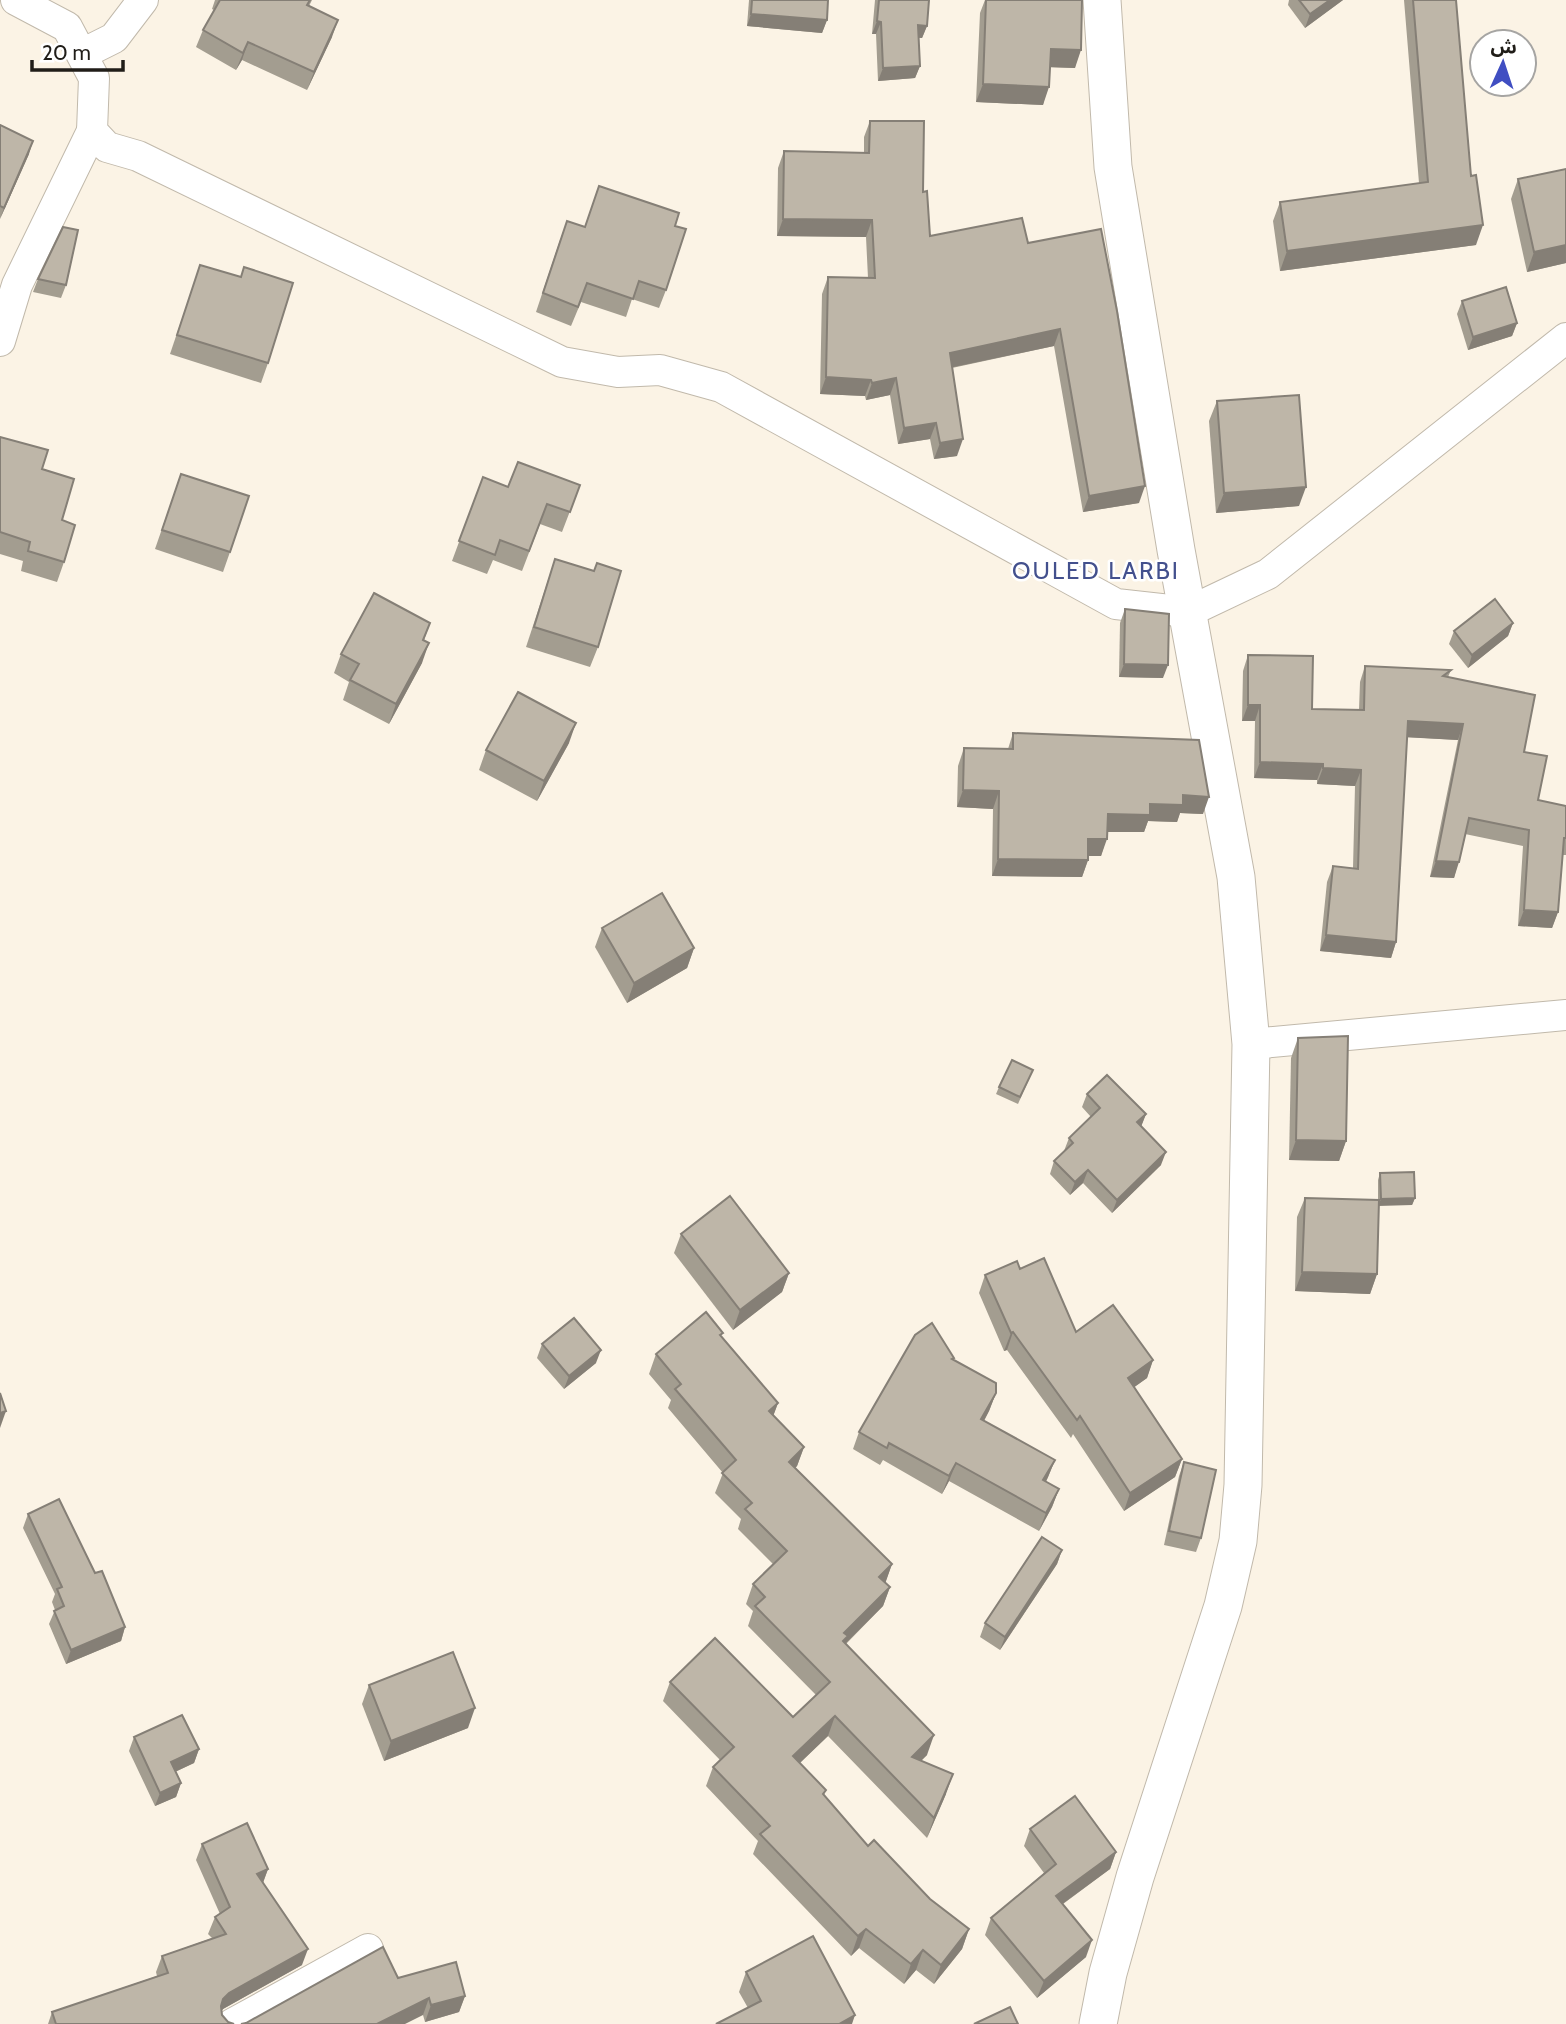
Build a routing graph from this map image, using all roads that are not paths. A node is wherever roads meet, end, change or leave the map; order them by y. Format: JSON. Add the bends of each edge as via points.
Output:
{"nodes":[{"id":1,"x":16,"y":0,"type":"edge"},
{"id":2,"x":143,"y":0,"type":"edge"},
{"id":3,"x":1102,"y":0,"type":"edge"},
{"id":4,"x":82,"y":54,"type":"junction"},
{"id":5,"x":92,"y":131,"type":"junction"},
{"id":6,"x":5,"y":308,"type":"edge"},
{"id":7,"x":1566,"y":338,"type":"edge"},
{"id":8,"x":0,"y":341,"type":"edge"},
{"id":9,"x":1188,"y":612,"type":"junction"},
{"id":10,"x":1566,"y":1015,"type":"edge"},
{"id":11,"x":1251,"y":1044,"type":"junction"},
{"id":12,"x":368,"y":1949,"type":"dead end"},
{"id":13,"x":232,"y":2024,"type":"edge"},
{"id":14,"x":1098,"y":2024,"type":"edge"}],
"edges":[{"from":1,"to":4,"type":"street","via":[[67,27]]},
{"from":2,"to":4,"type":"street","via":[[114,38]]},
{"from":3,"to":9,"type":"street","via":[[1113,167]]},
{"from":4,"to":5,"type":"street","via":[[94,78]]},
{"from":5,"to":6,"type":"street"},
{"from":5,"to":9,"type":"street","via":[[107,147],[138,156],[562,362],[618,372],[660,370],[721,387],[1116,604]]},
{"from":6,"to":8,"type":"street"},
{"from":7,"to":9,"type":"street","via":[[1268,574]]},
{"from":9,"to":11,"type":"street","via":[[1236,877]]},
{"from":10,"to":11,"type":"street"},
{"from":11,"to":14,"type":"street","via":[[1243,1485],[1238,1541],[1223,1606],[1132,1889]]},
{"from":12,"to":13,"type":"street"}]}
